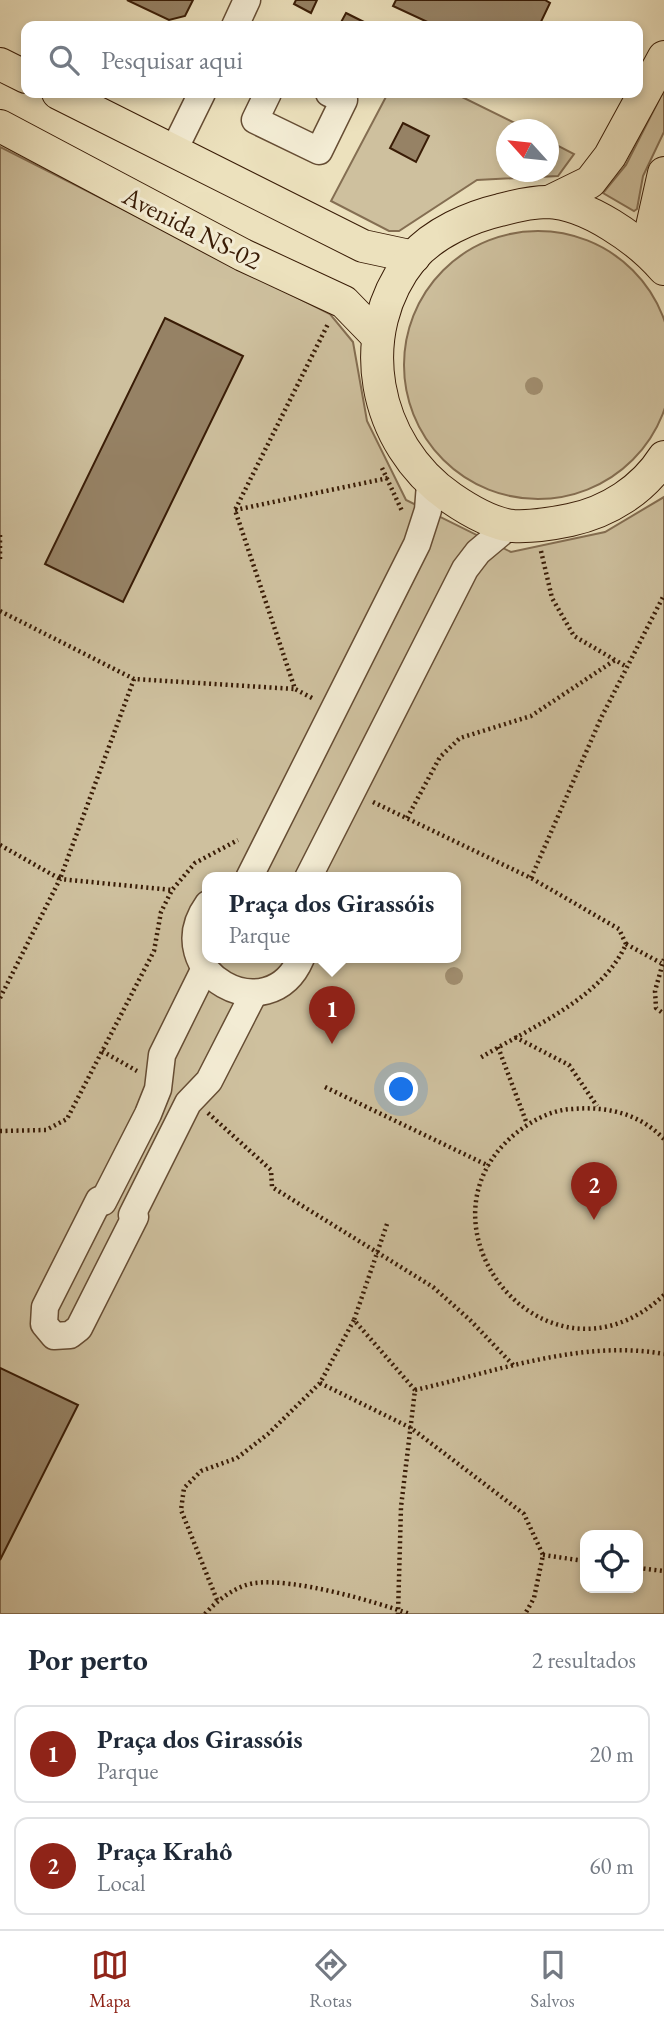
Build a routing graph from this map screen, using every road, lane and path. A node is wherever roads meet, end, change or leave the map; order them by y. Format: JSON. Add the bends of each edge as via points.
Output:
{"nodes":[{"id":1,"x":247,"y":0,"type":"edge"},
{"id":2,"x":236,"y":21,"type":"edge"},
{"id":3,"x":664,"y":57,"type":"edge"},
{"id":4,"x":0,"y":64,"type":"edge"},
{"id":5,"x":21,"y":74,"type":"edge"},
{"id":6,"x":643,"y":96,"type":"edge"},
{"id":7,"x":68,"y":98,"type":"edge"},
{"id":8,"x":200,"y":98,"type":"edge"},
{"id":9,"x":266,"y":98,"type":"edge"},
{"id":10,"x":340,"y":98,"type":"edge"},
{"id":11,"x":642,"y":98,"type":"edge"},
{"id":12,"x":0,"y":127,"type":"edge"},
{"id":13,"x":173,"y":152,"type":"junction"},
{"id":14,"x":664,"y":173,"type":"edge"},
{"id":15,"x":549,"y":202,"type":"junction"},
{"id":16,"x":414,"y":257,"type":"junction"},
{"id":17,"x":655,"y":259,"type":"edge"},
{"id":18,"x":333,"y":327,"type":"dead end"},
{"id":19,"x":377,"y":336,"type":"junction"},
{"id":20,"x":379,"y":464,"type":"dead end"},
{"id":21,"x":661,"y":466,"type":"edge"},
{"id":22,"x":388,"y":478,"type":"junction"},
{"id":23,"x":430,"y":484,"type":"junction"},
{"id":24,"x":235,"y":510,"type":"junction"},
{"id":25,"x":402,"y":518,"type":"dead end"},
{"id":26,"x":509,"y":526,"type":"junction"},
{"id":27,"x":543,"y":526,"type":"junction"},
{"id":28,"x":0,"y":535,"type":"edge"},
{"id":29,"x":0,"y":561,"type":"edge"},
{"id":30,"x":664,"y":596,"type":"edge"},
{"id":31,"x":0,"y":611,"type":"edge"},
{"id":32,"x":615,"y":660,"type":"junction"},
{"id":33,"x":627,"y":667,"type":"junction"},
{"id":34,"x":134,"y":679,"type":"junction"},
{"id":35,"x":318,"y":686,"type":"dead end"},
{"id":36,"x":295,"y":689,"type":"junction"},
{"id":37,"x":312,"y":698,"type":"junction"},
{"id":38,"x":306,"y":711,"type":"dead end"},
{"id":39,"x":352,"y":792,"type":"junction"},
{"id":40,"x":407,"y":818,"type":"junction"},
{"id":41,"x":243,"y":834,"type":"dead end"},
{"id":42,"x":0,"y":845,"type":"edge"},
{"id":43,"x":252,"y":872,"type":"edge"},
{"id":44,"x":311,"y":872,"type":"edge"},
{"id":45,"x":531,"y":878,"type":"junction"},
{"id":46,"x":60,"y":879,"type":"junction"},
{"id":47,"x":172,"y":891,"type":"junction"},
{"id":48,"x":202,"y":915,"type":"edge"},
{"id":49,"x":626,"y":944,"type":"junction"},
{"id":50,"x":663,"y":961,"type":"edge"},
{"id":51,"x":202,"y":962,"type":"edge"},
{"id":52,"x":203,"y":963,"type":"edge"},
{"id":53,"x":297,"y":963,"type":"edge"},
{"id":54,"x":205,"y":968,"type":"junction"},
{"id":55,"x":254,"y":993,"type":"junction"},
{"id":56,"x":0,"y":998,"type":"edge"},
{"id":57,"x":664,"y":1014,"type":"edge"},
{"id":58,"x":515,"y":1037,"type":"junction"},
{"id":59,"x":498,"y":1047,"type":"junction"},
{"id":60,"x":102,"y":1051,"type":"junction"},
{"id":61,"x":480,"y":1058,"type":"dead end"},
{"id":62,"x":160,"y":1083,"type":"junction"},
{"id":63,"x":325,"y":1087,"type":"dead end"},
{"id":64,"x":192,"y":1099,"type":"junction"},
{"id":65,"x":597,"y":1107,"type":"junction"},
{"id":66,"x":527,"y":1124,"type":"junction"},
{"id":67,"x":0,"y":1131,"type":"edge"},
{"id":68,"x":664,"y":1139,"type":"edge"},
{"id":69,"x":489,"y":1166,"type":"junction"},
{"id":70,"x":387,"y":1224,"type":"dead end"},
{"id":71,"x":378,"y":1250,"type":"junction"},
{"id":72,"x":664,"y":1295,"type":"edge"},
{"id":73,"x":354,"y":1320,"type":"junction"},
{"id":74,"x":664,"y":1353,"type":"edge"},
{"id":75,"x":515,"y":1367,"type":"junction"},
{"id":76,"x":320,"y":1383,"type":"junction"},
{"id":77,"x":415,"y":1390,"type":"junction"},
{"id":78,"x":411,"y":1428,"type":"junction"},
{"id":79,"x":543,"y":1555,"type":"junction"},
{"id":80,"x":580,"y":1559,"type":"edge"},
{"id":81,"x":643,"y":1569,"type":"edge"},
{"id":82,"x":664,"y":1571,"type":"edge"},
{"id":83,"x":217,"y":1600,"type":"junction"},
{"id":84,"x":398,"y":1612,"type":"edge"},
{"id":85,"x":205,"y":1614,"type":"edge"},
{"id":86,"x":410,"y":1614,"type":"edge"},
{"id":87,"x":525,"y":1614,"type":"edge"}],
"edges":[{"from":1,"to":2,"type":"street"},
{"from":3,"to":6,"type":"main road"},
{"from":4,"to":5,"type":"main road"},
{"from":7,"to":13,"type":"main road"},
{"from":8,"to":13,"type":"street"},
{"from":9,"to":10,"type":"street","via":[[255,120],[318,151],[344,100]]},
{"from":11,"to":15,"type":"main road","via":[[590,182]]},
{"from":12,"to":19,"type":"main road","name":"Avenida NS-02","via":[[243,255],[344,302]]},
{"from":13,"to":16,"type":"main road","via":[[363,246]]},
{"from":14,"to":17,"type":"main road"},
{"from":15,"to":16,"type":"main road","via":[[478,215]]},
{"from":15,"to":17,"type":"main road","via":[[603,219]]},
{"from":16,"to":19,"type":"main road","via":[[387,300]]},
{"from":18,"to":24,"type":"path","via":[[329,323]]},
{"from":19,"to":23,"type":"main road","via":[[375,364],[391,429]]},
{"from":20,"to":22,"type":"path"},
{"from":21,"to":27,"type":"main road","via":[[622,500],[587,516]]},
{"from":22,"to":24,"type":"path"},
{"from":22,"to":25,"type":"path"},
{"from":23,"to":26,"type":"main road","via":[[466,509]]},
{"from":23,"to":43,"type":"street","via":[[417,544]]},
{"from":24,"to":36,"type":"path"},
{"from":26,"to":27,"type":"main road"},
{"from":26,"to":39,"type":"street","via":[[468,564]]},
{"from":27,"to":32,"type":"path","via":[[541,558],[552,598],[575,636]]},
{"from":28,"to":29,"type":"path"},
{"from":30,"to":33,"type":"path"},
{"from":31,"to":34,"type":"path"},
{"from":32,"to":33,"type":"path"},
{"from":32,"to":40,"type":"path","via":[[531,716],[460,738],[440,757]]},
{"from":33,"to":45,"type":"path"},
{"from":34,"to":36,"type":"path"},
{"from":34,"to":46,"type":"path"},
{"from":35,"to":37,"type":"path"},
{"from":36,"to":37,"type":"path"},
{"from":37,"to":38,"type":"path"},
{"from":39,"to":40,"type":"path"},
{"from":39,"to":44,"type":"street"},
{"from":40,"to":45,"type":"path"},
{"from":41,"to":47,"type":"path","via":[[237,842],[195,863]]},
{"from":42,"to":46,"type":"path"},
{"from":45,"to":49,"type":"path","via":[[619,929]]},
{"from":46,"to":47,"type":"path"},
{"from":46,"to":56,"type":"path"},
{"from":47,"to":60,"type":"path","via":[[161,912],[154,951]]},
{"from":48,"to":51,"type":"street","via":[[196,937]]},
{"from":49,"to":50,"type":"path"},
{"from":49,"to":58,"type":"path","via":[[617,964],[574,1002]]},
{"from":50,"to":57,"type":"path","via":[[654,991],[656,1008]]},
{"from":52,"to":54,"type":"street"},
{"from":53,"to":55,"type":"street","via":[[282,983]]},
{"from":54,"to":55,"type":"street","via":[[223,986]]},
{"from":54,"to":62,"type":"street","via":[[162,1055]]},
{"from":55,"to":64,"type":"street","via":[[209,1081]]},
{"from":58,"to":59,"type":"path"},
{"from":58,"to":65,"type":"path","via":[[569,1065]]},
{"from":59,"to":61,"type":"path"},
{"from":59,"to":66,"type":"path"},
{"from":60,"to":62,"type":"path"},
{"from":60,"to":67,"type":"path","via":[[62,1124],[46,1130]]},
{"from":62,"to":64,"type":"street","via":[[44,1311],[44,1324],[54,1336],[70,1335],[79,1328]]},
{"from":63,"to":69,"type":"path"},
{"from":64,"to":71,"type":"path","via":[[271,1170],[272,1187]]},
{"from":65,"to":66,"type":"path","via":[[561,1109]]},
{"from":65,"to":68,"type":"path","via":[[628,1114]]},
{"from":66,"to":69,"type":"path","via":[[505,1142]]},
{"from":69,"to":72,"type":"path","via":[[477,1200],[477,1237],[489,1272],[512,1300],[542,1320],[577,1329],[613,1326],[647,1311]]},
{"from":70,"to":71,"type":"path"},
{"from":71,"to":73,"type":"path"},
{"from":71,"to":75,"type":"path","via":[[433,1287]]},
{"from":73,"to":76,"type":"path"},
{"from":73,"to":77,"type":"path"},
{"from":74,"to":75,"type":"path","via":[[639,1349],[578,1352]]},
{"from":75,"to":77,"type":"path"},
{"from":76,"to":78,"type":"path"},
{"from":76,"to":83,"type":"path","via":[[237,1458],[201,1471],[184,1488],[181,1510]]},
{"from":77,"to":78,"type":"path"},
{"from":78,"to":79,"type":"path","via":[[524,1514]]},
{"from":78,"to":84,"type":"path","via":[[401,1507]]},
{"from":79,"to":80,"type":"path"},
{"from":79,"to":87,"type":"path","via":[[534,1598]]},
{"from":81,"to":82,"type":"path"},
{"from":83,"to":84,"type":"path","via":[[253,1583],[314,1588]]},
{"from":83,"to":85,"type":"path"},
{"from":84,"to":86,"type":"path"}]}
